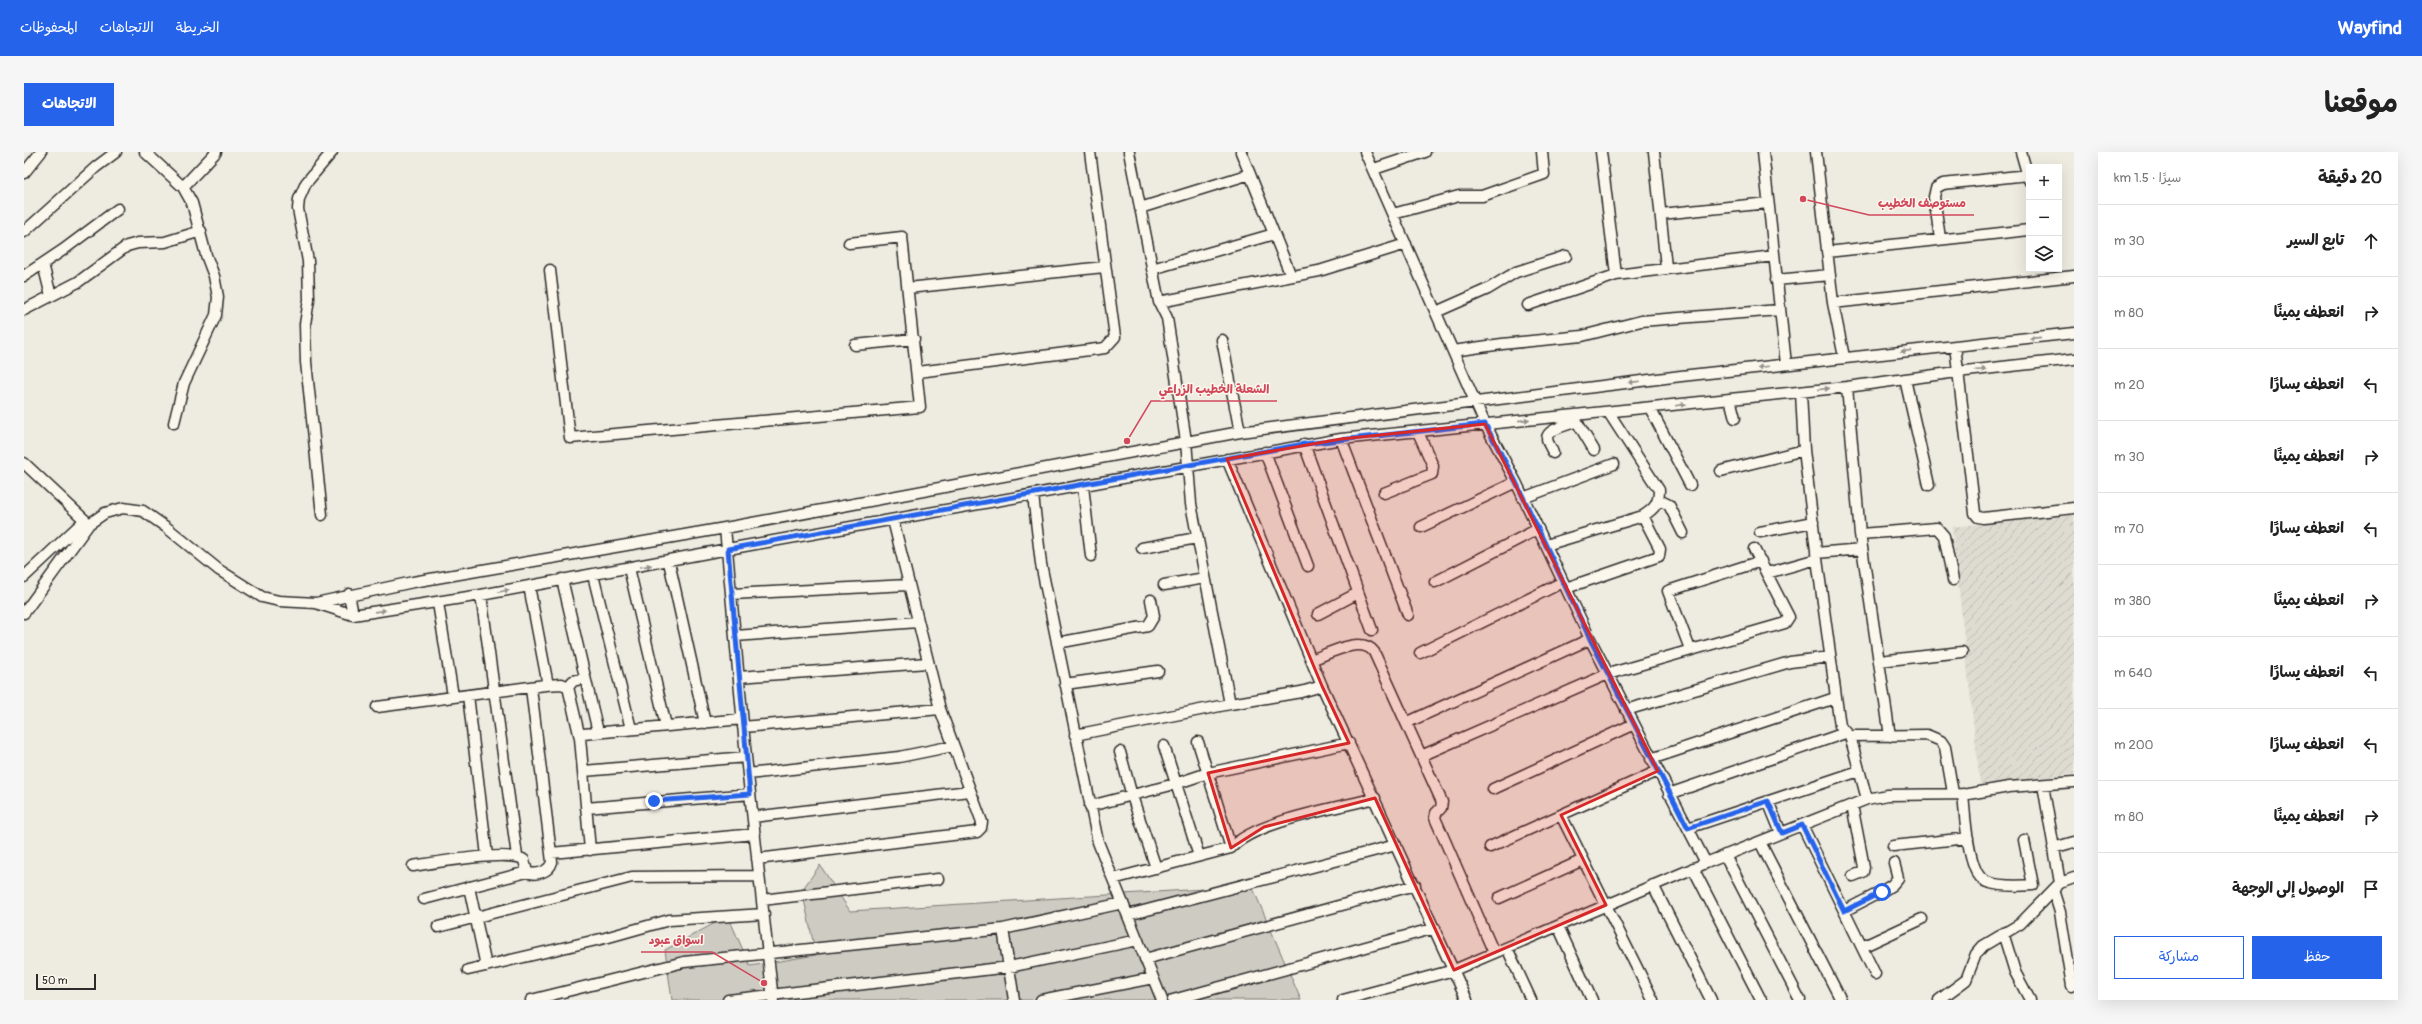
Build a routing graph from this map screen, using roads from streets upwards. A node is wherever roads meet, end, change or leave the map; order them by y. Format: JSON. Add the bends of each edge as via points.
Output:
{"nodes":[{"id":1,"x":41,"y":152,"type":"edge"},
{"id":2,"x":116,"y":152,"type":"edge"},
{"id":3,"x":145,"y":152,"type":"edge"},
{"id":4,"x":216,"y":152,"type":"edge"},
{"id":5,"x":332,"y":152,"type":"edge"},
{"id":6,"x":1090,"y":152,"type":"edge"},
{"id":7,"x":1130,"y":152,"type":"edge"},
{"id":8,"x":1241,"y":152,"type":"edge"},
{"id":9,"x":1366,"y":152,"type":"edge"},
{"id":10,"x":1424,"y":152,"type":"edge"},
{"id":11,"x":1542,"y":152,"type":"edge"},
{"id":12,"x":1601,"y":152,"type":"edge"},
{"id":13,"x":1654,"y":152,"type":"edge"},
{"id":14,"x":1763,"y":152,"type":"edge"},
{"id":15,"x":1816,"y":152,"type":"edge"},
{"id":16,"x":2021,"y":152,"type":"edge"},
{"id":17,"x":1374,"y":169,"type":"junction"},
{"id":18,"x":2026,"y":170,"type":"edge"},
{"id":19,"x":24,"y":173,"type":"edge"},
{"id":20,"x":1250,"y":174,"type":"junction"},
{"id":21,"x":2026,"y":177,"type":"edge"},
{"id":22,"x":182,"y":187,"type":"junction"},
{"id":23,"x":1768,"y":202,"type":"junction"},
{"id":24,"x":1140,"y":208,"type":"junction"},
{"id":25,"x":118,"y":209,"type":"dead end"},
{"id":26,"x":1393,"y":214,"type":"junction"},
{"id":27,"x":1661,"y":214,"type":"junction"},
{"id":28,"x":2026,"y":230,"type":"edge"},
{"id":29,"x":201,"y":231,"type":"junction"},
{"id":30,"x":24,"y":232,"type":"edge"},
{"id":31,"x":1274,"y":234,"type":"junction"},
{"id":32,"x":1940,"y":238,"type":"junction"},
{"id":33,"x":849,"y":243,"type":"dead end"},
{"id":34,"x":1406,"y":244,"type":"junction"},
{"id":35,"x":1827,"y":252,"type":"junction"},
{"id":36,"x":1566,"y":256,"type":"dead end"},
{"id":37,"x":1774,"y":256,"type":"junction"},
{"id":38,"x":43,"y":264,"type":"junction"},
{"id":39,"x":1104,"y":267,"type":"junction"},
{"id":40,"x":1666,"y":267,"type":"junction"},
{"id":41,"x":1152,"y":269,"type":"junction"},
{"id":42,"x":550,"y":270,"type":"dead end"},
{"id":43,"x":2052,"y":272,"type":"edge"},
{"id":44,"x":1616,"y":275,"type":"junction"},
{"id":45,"x":1830,"y":275,"type":"junction"},
{"id":46,"x":24,"y":276,"type":"edge"},
{"id":47,"x":1291,"y":276,"type":"junction"},
{"id":48,"x":2074,"y":276,"type":"edge"},
{"id":49,"x":1776,"y":280,"type":"junction"},
{"id":50,"x":2054,"y":280,"type":"junction"},
{"id":51,"x":908,"y":288,"type":"junction"},
{"id":52,"x":51,"y":296,"type":"junction"},
{"id":53,"x":1159,"y":302,"type":"junction"},
{"id":54,"x":1833,"y":303,"type":"junction"},
{"id":55,"x":1528,"y":305,"type":"dead end"},
{"id":56,"x":24,"y":310,"type":"edge"},
{"id":57,"x":1779,"y":310,"type":"junction"},
{"id":58,"x":1436,"y":312,"type":"junction"},
{"id":59,"x":2074,"y":333,"type":"edge"},
{"id":60,"x":914,"y":339,"type":"junction"},
{"id":61,"x":1222,"y":340,"type":"dead end"},
{"id":62,"x":855,"y":345,"type":"dead end"},
{"id":63,"x":1955,"y":346,"type":"junction"},
{"id":64,"x":1453,"y":351,"type":"junction"},
{"id":65,"x":1844,"y":357,"type":"junction"},
{"id":66,"x":2074,"y":359,"type":"edge"},
{"id":67,"x":1786,"y":364,"type":"junction"},
{"id":68,"x":918,"y":372,"type":"junction"},
{"id":69,"x":1957,"y":372,"type":"junction"},
{"id":70,"x":1905,"y":379,"type":"junction"},
{"id":71,"x":1848,"y":387,"type":"junction"},
{"id":72,"x":1801,"y":392,"type":"junction"},
{"id":73,"x":1730,"y":399,"type":"junction"},
{"id":74,"x":1474,"y":401,"type":"junction"},
{"id":75,"x":1650,"y":408,"type":"junction"},
{"id":76,"x":1608,"y":413,"type":"junction"},
{"id":77,"x":1575,"y":418,"type":"junction"},
{"id":78,"x":1735,"y":418,"type":"dead end"},
{"id":79,"x":174,"y":423,"type":"dead end"},
{"id":80,"x":1485,"y":424,"type":"junction"},
{"id":81,"x":1240,"y":432,"type":"junction"},
{"id":82,"x":1418,"y":432,"type":"junction"},
{"id":83,"x":1341,"y":439,"type":"junction"},
{"id":84,"x":1186,"y":441,"type":"junction"},
{"id":85,"x":1304,"y":444,"type":"junction"},
{"id":86,"x":1594,"y":450,"type":"dead end"},
{"id":87,"x":1804,"y":450,"type":"junction"},
{"id":88,"x":1265,"y":452,"type":"junction"},
{"id":89,"x":1554,"y":453,"type":"dead end"},
{"id":90,"x":1227,"y":459,"type":"junction"},
{"id":91,"x":24,"y":463,"type":"edge"},
{"id":92,"x":1614,"y":464,"type":"dead end"},
{"id":93,"x":1189,"y":466,"type":"junction"},
{"id":94,"x":1721,"y":471,"type":"dead end"},
{"id":95,"x":1516,"y":482,"type":"junction"},
{"id":96,"x":1083,"y":486,"type":"junction"},
{"id":97,"x":1690,"y":486,"type":"dead end"},
{"id":98,"x":1929,"y":486,"type":"dead end"},
{"id":99,"x":1384,"y":493,"type":"dead end"},
{"id":100,"x":1033,"y":495,"type":"junction"},
{"id":101,"x":1523,"y":498,"type":"junction"},
{"id":102,"x":1658,"y":500,"type":"junction"},
{"id":103,"x":2074,"y":508,"type":"edge"},
{"id":104,"x":322,"y":515,"type":"dead end"},
{"id":105,"x":1643,"y":516,"type":"junction"},
{"id":106,"x":893,"y":520,"type":"junction"},
{"id":107,"x":87,"y":522,"type":"junction"},
{"id":108,"x":1813,"y":522,"type":"junction"},
{"id":109,"x":1421,"y":527,"type":"dead end"},
{"id":110,"x":725,"y":528,"type":"junction"},
{"id":111,"x":1538,"y":530,"type":"junction"},
{"id":112,"x":1760,"y":532,"type":"dead end"},
{"id":113,"x":1683,"y":533,"type":"dead end"},
{"id":114,"x":1860,"y":534,"type":"junction"},
{"id":115,"x":1197,"y":538,"type":"junction"},
{"id":116,"x":1546,"y":545,"type":"junction"},
{"id":117,"x":1142,"y":548,"type":"dead end"},
{"id":118,"x":728,"y":549,"type":"junction"},
{"id":119,"x":1754,"y":549,"type":"dead end"},
{"id":120,"x":1862,"y":549,"type":"junction"},
{"id":121,"x":1091,"y":556,"type":"dead end"},
{"id":122,"x":1817,"y":556,"type":"junction"},
{"id":123,"x":1761,"y":560,"type":"junction"},
{"id":124,"x":669,"y":562,"type":"junction"},
{"id":125,"x":1308,"y":566,"type":"dead end"},
{"id":126,"x":629,"y":568,"type":"junction"},
{"id":127,"x":1767,"y":573,"type":"junction"},
{"id":128,"x":593,"y":575,"type":"junction"},
{"id":129,"x":24,"y":577,"type":"edge"},
{"id":130,"x":1205,"y":578,"type":"junction"},
{"id":131,"x":562,"y":579,"type":"junction"},
{"id":132,"x":1953,"y":580,"type":"dead end"},
{"id":133,"x":1435,"y":582,"type":"dead end"},
{"id":134,"x":1164,"y":584,"type":"dead end"},
{"id":135,"x":908,"y":585,"type":"junction"},
{"id":136,"x":1565,"y":585,"type":"junction"},
{"id":137,"x":528,"y":586,"type":"junction"},
{"id":138,"x":1358,"y":593,"type":"junction"},
{"id":139,"x":349,"y":594,"type":"junction"},
{"id":140,"x":732,"y":594,"type":"junction"},
{"id":141,"x":481,"y":596,"type":"junction"},
{"id":142,"x":1151,"y":600,"type":"dead end"},
{"id":143,"x":316,"y":603,"type":"junction"},
{"id":144,"x":438,"y":603,"type":"junction"},
{"id":145,"x":24,"y":613,"type":"edge"},
{"id":146,"x":1318,"y":614,"type":"dead end"},
{"id":147,"x":353,"y":615,"type":"junction"},
{"id":148,"x":1408,"y":615,"type":"dead end"},
{"id":149,"x":918,"y":622,"type":"junction"},
{"id":150,"x":1372,"y":630,"type":"dead end"},
{"id":151,"x":735,"y":636,"type":"junction"},
{"id":152,"x":1590,"y":639,"type":"junction"},
{"id":153,"x":1057,"y":644,"type":"junction"},
{"id":154,"x":1690,"y":649,"type":"junction"},
{"id":155,"x":1962,"y":652,"type":"dead end"},
{"id":156,"x":1420,"y":653,"type":"dead end"},
{"id":157,"x":1830,"y":658,"type":"junction"},
{"id":158,"x":1311,"y":660,"type":"junction"},
{"id":159,"x":1879,"y":661,"type":"junction"},
{"id":160,"x":927,"y":663,"type":"junction"},
{"id":161,"x":1158,"y":670,"type":"dead end"},
{"id":162,"x":1608,"y":674,"type":"junction"},
{"id":163,"x":585,"y":678,"type":"junction"},
{"id":164,"x":739,"y":678,"type":"junction"},
{"id":165,"x":1065,"y":684,"type":"junction"},
{"id":166,"x":545,"y":685,"type":"junction"},
{"id":167,"x":1322,"y":686,"type":"junction"},
{"id":168,"x":568,"y":687,"type":"junction"},
{"id":169,"x":531,"y":688,"type":"junction"},
{"id":170,"x":496,"y":692,"type":"junction"},
{"id":171,"x":468,"y":695,"type":"junction"},
{"id":172,"x":454,"y":696,"type":"junction"},
{"id":173,"x":1835,"y":698,"type":"junction"},
{"id":174,"x":1230,"y":704,"type":"junction"},
{"id":175,"x":377,"y":706,"type":"dead end"},
{"id":176,"x":940,"y":709,"type":"junction"},
{"id":177,"x":1626,"y":710,"type":"junction"},
{"id":178,"x":705,"y":722,"type":"junction"},
{"id":179,"x":743,"y":723,"type":"junction"},
{"id":180,"x":1406,"y":723,"type":"junction"},
{"id":181,"x":1634,"y":724,"type":"junction"},
{"id":182,"x":666,"y":726,"type":"junction"},
{"id":183,"x":631,"y":729,"type":"junction"},
{"id":184,"x":598,"y":732,"type":"junction"},
{"id":185,"x":1848,"y":734,"type":"junction"},
{"id":186,"x":1075,"y":735,"type":"junction"},
{"id":187,"x":1890,"y":736,"type":"junction"},
{"id":188,"x":580,"y":738,"type":"junction"},
{"id":189,"x":1198,"y":742,"type":"dead end"},
{"id":190,"x":1349,"y":743,"type":"junction"},
{"id":191,"x":953,"y":746,"type":"junction"},
{"id":192,"x":1164,"y":746,"type":"dead end"},
{"id":193,"x":1120,"y":752,"type":"dead end"},
{"id":194,"x":1421,"y":756,"type":"junction"},
{"id":195,"x":746,"y":757,"type":"junction"},
{"id":196,"x":1651,"y":759,"type":"junction"},
{"id":197,"x":584,"y":771,"type":"junction"},
{"id":198,"x":1658,"y":771,"type":"junction"},
{"id":199,"x":1859,"y":771,"type":"junction"},
{"id":200,"x":1208,"y":773,"type":"junction"},
{"id":201,"x":748,"y":774,"type":"junction"},
{"id":202,"x":2074,"y":782,"type":"edge"},
{"id":203,"x":1175,"y":784,"type":"junction"},
{"id":204,"x":2043,"y":785,"type":"junction"},
{"id":205,"x":1493,"y":789,"type":"dead end"},
{"id":206,"x":969,"y":791,"type":"junction"},
{"id":207,"x":1958,"y":793,"type":"junction"},
{"id":208,"x":750,"y":794,"type":"junction"},
{"id":209,"x":1669,"y":794,"type":"junction"},
{"id":210,"x":1132,"y":796,"type":"junction"},
{"id":211,"x":1375,"y":798,"type":"junction"},
{"id":212,"x":1867,"y":799,"type":"junction"},
{"id":213,"x":1768,"y":801,"type":"junction"},
{"id":214,"x":1852,"y":805,"type":"junction"},
{"id":215,"x":1090,"y":806,"type":"junction"},
{"id":216,"x":586,"y":808,"type":"junction"},
{"id":217,"x":1561,"y":815,"type":"junction"},
{"id":218,"x":752,"y":817,"type":"junction"},
{"id":219,"x":1802,"y":825,"type":"junction"},
{"id":220,"x":1688,"y":828,"type":"junction"},
{"id":221,"x":1782,"y":833,"type":"junction"},
{"id":222,"x":754,"y":834,"type":"junction"},
{"id":223,"x":1968,"y":838,"type":"junction"},
{"id":224,"x":2024,"y":840,"type":"dead end"},
{"id":225,"x":1760,"y":842,"type":"junction"},
{"id":226,"x":2074,"y":842,"type":"edge"},
{"id":227,"x":1396,"y":845,"type":"junction"},
{"id":228,"x":1892,"y":846,"type":"dead end"},
{"id":229,"x":1490,"y":847,"type":"dead end"},
{"id":230,"x":1231,"y":848,"type":"junction"},
{"id":231,"x":2053,"y":848,"type":"junction"},
{"id":232,"x":590,"y":850,"type":"junction"},
{"id":233,"x":551,"y":853,"type":"junction"},
{"id":234,"x":1725,"y":855,"type":"junction"},
{"id":235,"x":487,"y":856,"type":"junction"},
{"id":236,"x":517,"y":856,"type":"junction"},
{"id":237,"x":1199,"y":856,"type":"junction"},
{"id":238,"x":757,"y":859,"type":"junction"},
{"id":239,"x":1584,"y":860,"type":"junction"},
{"id":240,"x":1706,"y":863,"type":"junction"},
{"id":241,"x":1894,"y":863,"type":"dead end"},
{"id":242,"x":413,"y":866,"type":"dead end"},
{"id":243,"x":1156,"y":868,"type":"junction"},
{"id":244,"x":1693,"y":868,"type":"junction"},
{"id":245,"x":527,"y":872,"type":"junction"},
{"id":246,"x":759,"y":876,"type":"junction"},
{"id":247,"x":1853,"y":876,"type":"dead end"},
{"id":248,"x":2074,"y":878,"type":"edge"},
{"id":249,"x":938,"y":879,"type":"dead end"},
{"id":250,"x":1113,"y":879,"type":"junction"},
{"id":251,"x":1415,"y":885,"type":"junction"},
{"id":252,"x":1653,"y":885,"type":"junction"},
{"id":253,"x":2034,"y":885,"type":"junction"},
{"id":254,"x":469,"y":887,"type":"junction"},
{"id":255,"x":2053,"y":890,"type":"junction"},
{"id":256,"x":1499,"y":898,"type":"dead end"},
{"id":257,"x":424,"y":899,"type":"dead end"},
{"id":258,"x":762,"y":900,"type":"junction"},
{"id":259,"x":1123,"y":903,"type":"junction"},
{"id":260,"x":1606,"y":905,"type":"junction"},
{"id":261,"x":1844,"y":911,"type":"junction"},
{"id":262,"x":764,"y":914,"type":"junction"},
{"id":263,"x":1128,"y":915,"type":"junction"},
{"id":264,"x":476,"y":917,"type":"junction"},
{"id":265,"x":1922,"y":919,"type":"dead end"},
{"id":266,"x":1558,"y":926,"type":"junction"},
{"id":267,"x":438,"y":927,"type":"dead end"},
{"id":268,"x":1435,"y":928,"type":"junction"},
{"id":269,"x":1003,"y":929,"type":"junction"},
{"id":270,"x":2003,"y":933,"type":"junction"},
{"id":271,"x":1138,"y":940,"type":"junction"},
{"id":272,"x":1862,"y":947,"type":"junction"},
{"id":273,"x":1507,"y":948,"type":"junction"},
{"id":274,"x":1494,"y":953,"type":"junction"},
{"id":275,"x":768,"y":955,"type":"junction"},
{"id":276,"x":1145,"y":959,"type":"junction"},
{"id":277,"x":486,"y":966,"type":"junction"},
{"id":278,"x":1009,"y":967,"type":"junction"},
{"id":279,"x":468,"y":970,"type":"dead end"},
{"id":280,"x":1454,"y":970,"type":"junction"},
{"id":281,"x":1875,"y":974,"type":"dead end"},
{"id":282,"x":1153,"y":978,"type":"junction"},
{"id":283,"x":2072,"y":986,"type":"dead end"},
{"id":284,"x":773,"y":998,"type":"edge"},
{"id":285,"x":531,"y":1000,"type":"edge"},
{"id":286,"x":728,"y":1000,"type":"edge"},
{"id":287,"x":1014,"y":1000,"type":"edge"},
{"id":288,"x":1041,"y":1000,"type":"edge"},
{"id":289,"x":1162,"y":1000,"type":"edge"},
{"id":290,"x":1173,"y":1000,"type":"edge"},
{"id":291,"x":1343,"y":1000,"type":"edge"},
{"id":292,"x":1468,"y":1000,"type":"edge"},
{"id":293,"x":1531,"y":1000,"type":"edge"},
{"id":294,"x":1592,"y":1000,"type":"edge"},
{"id":295,"x":1653,"y":1000,"type":"edge"},
{"id":296,"x":1711,"y":1000,"type":"edge"},
{"id":297,"x":1761,"y":1000,"type":"edge"},
{"id":298,"x":1800,"y":1000,"type":"edge"},
{"id":299,"x":1841,"y":1000,"type":"edge"},
{"id":300,"x":1940,"y":1000,"type":"edge"},
{"id":301,"x":2030,"y":1000,"type":"edge"}],
"edges":[{"from":1,"to":19,"type":"street"},
{"from":2,"to":30,"type":"street"},
{"from":3,"to":22,"type":"street"},
{"from":4,"to":22,"type":"street"},
{"from":5,"to":104,"type":"street","via":[[306,183],[298,199],[308,261],[306,362]]},
{"from":6,"to":39,"type":"street"},
{"from":7,"to":24,"type":"street"},
{"from":8,"to":20,"type":"street"},
{"from":9,"to":17,"type":"street"},
{"from":10,"to":17,"type":"street"},
{"from":11,"to":26,"type":"street","via":[[1544,174],[1482,196],[1459,196]]},
{"from":12,"to":44,"type":"street"},
{"from":13,"to":27,"type":"street"},
{"from":14,"to":23,"type":"street"},
{"from":15,"to":35,"type":"street"},
{"from":16,"to":18,"type":"street"},
{"from":17,"to":26,"type":"street"},
{"from":20,"to":24,"type":"street"},
{"from":20,"to":31,"type":"street"},
{"from":21,"to":32,"type":"street","via":[[1943,184],[1936,188],[1934,197]]},
{"from":22,"to":29,"type":"street","via":[[192,203]]},
{"from":23,"to":27,"type":"street"},
{"from":23,"to":37,"type":"street"},
{"from":24,"to":41,"type":"street"},
{"from":25,"to":38,"type":"street"},
{"from":26,"to":34,"type":"street"},
{"from":27,"to":40,"type":"street"},
{"from":28,"to":32,"type":"street"},
{"from":29,"to":52,"type":"street","via":[[165,242],[127,246],[78,282]]},
{"from":29,"to":79,"type":"street","via":[[218,297],[216,315],[184,383]]},
{"from":31,"to":41,"type":"street"},
{"from":31,"to":47,"type":"street"},
{"from":32,"to":35,"type":"street"},
{"from":33,"to":51,"type":"street","via":[[902,237]]},
{"from":34,"to":47,"type":"street","via":[[1319,271]]},
{"from":34,"to":58,"type":"street"},
{"from":35,"to":45,"type":"street"},
{"from":36,"to":58,"type":"street","via":[[1516,272],[1488,289]]},
{"from":37,"to":40,"type":"street"},
{"from":37,"to":49,"type":"street"},
{"from":38,"to":46,"type":"street"},
{"from":38,"to":52,"type":"street"},
{"from":39,"to":51,"type":"street"},
{"from":39,"to":68,"type":"street","via":[[1114,337],[1105,348]]},
{"from":40,"to":44,"type":"street"},
{"from":41,"to":53,"type":"street"},
{"from":42,"to":68,"type":"street","via":[[570,438],[920,407]]},
{"from":43,"to":50,"type":"street"},
{"from":44,"to":55,"type":"street"},
{"from":45,"to":49,"type":"street"},
{"from":45,"to":54,"type":"street"},
{"from":47,"to":53,"type":"street"},
{"from":48,"to":50,"type":"street"},
{"from":49,"to":57,"type":"street"},
{"from":50,"to":54,"type":"street"},
{"from":51,"to":60,"type":"street"},
{"from":52,"to":56,"type":"street"},
{"from":53,"to":84,"type":"street","via":[[1167,318]]},
{"from":54,"to":65,"type":"street"},
{"from":57,"to":64,"type":"street","via":[[1641,321],[1582,336]]},
{"from":57,"to":67,"type":"street"},
{"from":58,"to":64,"type":"street"},
{"from":59,"to":63,"type":"street","one_way":true},
{"from":60,"to":62,"type":"street"},
{"from":60,"to":68,"type":"street"},
{"from":61,"to":81,"type":"street"},
{"from":63,"to":65,"type":"street","one_way":true},
{"from":63,"to":69,"type":"street"},
{"from":64,"to":74,"type":"street"},
{"from":65,"to":67,"type":"street"},
{"from":69,"to":66,"type":"street","one_way":true},
{"from":67,"to":74,"type":"street","one_way":true},
{"from":69,"to":70,"type":"street"},
{"from":69,"to":103,"type":"street","via":[[1975,513],[1978,517]]},
{"from":70,"to":71,"type":"street"},
{"from":70,"to":98,"type":"street"},
{"from":72,"to":71,"type":"street","one_way":true},
{"from":71,"to":114,"type":"street"},
{"from":72,"to":73,"type":"street"},
{"from":72,"to":87,"type":"street"},
{"from":75,"to":73,"type":"street","one_way":true},
{"from":73,"to":78,"type":"street"},
{"from":74,"to":80,"type":"street"},
{"from":74,"to":81,"type":"street"},
{"from":75,"to":76,"type":"street"},
{"from":75,"to":97,"type":"street"},
{"from":76,"to":77,"type":"street"},
{"from":76,"to":102,"type":"street","via":[[1658,490]]},
{"from":80,"to":77,"type":"street","one_way":true},
{"from":77,"to":86,"type":"street"},
{"from":77,"to":89,"type":"street","via":[[1548,435],[1547,439]]},
{"from":80,"to":82,"type":"street"},
{"from":80,"to":95,"type":"street"},
{"from":81,"to":84,"type":"street"},
{"from":82,"to":83,"type":"street"},
{"from":82,"to":99,"type":"street","via":[[1433,466],[1432,474]]},
{"from":83,"to":85,"type":"street"},
{"from":83,"to":148,"type":"street"},
{"from":84,"to":93,"type":"street"},
{"from":84,"to":110,"type":"street"},
{"from":85,"to":88,"type":"street"},
{"from":85,"to":138,"type":"street"},
{"from":87,"to":94,"type":"street"},
{"from":87,"to":108,"type":"street"},
{"from":88,"to":90,"type":"street"},
{"from":88,"to":125,"type":"street"},
{"from":90,"to":93,"type":"street"},
{"from":90,"to":158,"type":"street"},
{"from":91,"to":107,"type":"street"},
{"from":92,"to":101,"type":"street"},
{"from":93,"to":96,"type":"street"},
{"from":93,"to":115,"type":"street","via":[[1191,504]]},
{"from":95,"to":101,"type":"street"},
{"from":95,"to":109,"type":"street"},
{"from":96,"to":100,"type":"street"},
{"from":96,"to":121,"type":"street"},
{"from":100,"to":106,"type":"street"},
{"from":100,"to":153,"type":"street","via":[[1041,564]]},
{"from":101,"to":111,"type":"street"},
{"from":102,"to":105,"type":"street","via":[[1654,509]]},
{"from":102,"to":113,"type":"street","via":[[1669,505]]},
{"from":105,"to":116,"type":"street"},
{"from":105,"to":136,"type":"street","via":[[1660,549],[1659,556]]},
{"from":106,"to":118,"type":"street"},
{"from":106,"to":135,"type":"street"},
{"from":107,"to":129,"type":"street"},
{"from":107,"to":143,"type":"street","via":[[117,510],[143,511],[220,570],[262,597],[279,601]]},
{"from":107,"to":145,"type":"street"},
{"from":108,"to":112,"type":"street"},
{"from":108,"to":122,"type":"street"},
{"from":110,"to":118,"type":"street"},
{"from":110,"to":139,"type":"street"},
{"from":111,"to":116,"type":"street"},
{"from":111,"to":133,"type":"street"},
{"from":114,"to":120,"type":"street"},
{"from":114,"to":132,"type":"street","via":[[1937,528],[1944,536]]},
{"from":115,"to":117,"type":"street"},
{"from":115,"to":130,"type":"street"},
{"from":116,"to":136,"type":"street"},
{"from":118,"to":124,"type":"street"},
{"from":118,"to":140,"type":"street"},
{"from":119,"to":123,"type":"street"},
{"from":120,"to":122,"type":"street"},
{"from":120,"to":159,"type":"street"},
{"from":122,"to":127,"type":"street"},
{"from":122,"to":157,"type":"street"},
{"from":123,"to":127,"type":"street"},
{"from":123,"to":154,"type":"street","via":[[1668,591]]},
{"from":126,"to":124,"type":"street","one_way":true},
{"from":124,"to":178,"type":"street"},
{"from":126,"to":128,"type":"street"},
{"from":126,"to":182,"type":"street"},
{"from":127,"to":154,"type":"street","via":[[1789,617],[1788,621]]},
{"from":128,"to":131,"type":"street"},
{"from":128,"to":183,"type":"street"},
{"from":130,"to":134,"type":"street"},
{"from":130,"to":174,"type":"street"},
{"from":131,"to":137,"type":"street"},
{"from":131,"to":163,"type":"street"},
{"from":135,"to":140,"type":"street"},
{"from":135,"to":149,"type":"street"},
{"from":136,"to":152,"type":"street"},
{"from":136,"to":156,"type":"street"},
{"from":141,"to":137,"type":"street","one_way":true},
{"from":137,"to":166,"type":"street","via":[[547,680]]},
{"from":138,"to":146,"type":"street"},
{"from":138,"to":150,"type":"street"},
{"from":139,"to":143,"type":"street"},
{"from":139,"to":147,"type":"street"},
{"from":140,"to":151,"type":"street"},
{"from":141,"to":144,"type":"street"},
{"from":141,"to":170,"type":"street"},
{"from":142,"to":153,"type":"street","via":[[1154,616],[1148,626]]},
{"from":143,"to":147,"type":"street"},
{"from":147,"to":144,"type":"street","one_way":true},
{"from":144,"to":172,"type":"street"},
{"from":149,"to":151,"type":"street"},
{"from":149,"to":160,"type":"street"},
{"from":151,"to":164,"type":"street"},
{"from":152,"to":162,"type":"street"},
{"from":152,"to":180,"type":"street"},
{"from":153,"to":165,"type":"street"},
{"from":154,"to":162,"type":"street"},
{"from":155,"to":159,"type":"street"},
{"from":157,"to":173,"type":"street"},
{"from":157,"to":177,"type":"street","via":[[1790,662]]},
{"from":158,"to":167,"type":"street"},
{"from":158,"to":180,"type":"street","via":[[1359,644],[1370,647]]},
{"from":159,"to":187,"type":"street"},
{"from":160,"to":164,"type":"street"},
{"from":160,"to":176,"type":"street"},
{"from":161,"to":165,"type":"street"},
{"from":162,"to":177,"type":"street"},
{"from":162,"to":194,"type":"street"},
{"from":163,"to":168,"type":"street","via":[[573,681]]},
{"from":163,"to":184,"type":"street"},
{"from":164,"to":179,"type":"street"},
{"from":165,"to":186,"type":"street"},
{"from":166,"to":168,"type":"street","via":[[562,684]]},
{"from":166,"to":169,"type":"street"},
{"from":167,"to":174,"type":"street"},
{"from":167,"to":190,"type":"street"},
{"from":168,"to":188,"type":"street"},
{"from":169,"to":170,"type":"street"},
{"from":169,"to":233,"type":"street"},
{"from":170,"to":171,"type":"street"},
{"from":170,"to":236,"type":"street"},
{"from":171,"to":172,"type":"street"},
{"from":171,"to":235,"type":"street"},
{"from":172,"to":175,"type":"street"},
{"from":173,"to":185,"type":"street","via":[[1840,726]]},
{"from":173,"to":196,"type":"street"},
{"from":174,"to":186,"type":"street"},
{"from":176,"to":179,"type":"street"},
{"from":176,"to":191,"type":"street"},
{"from":177,"to":181,"type":"street"},
{"from":178,"to":179,"type":"street"},
{"from":178,"to":182,"type":"street"},
{"from":179,"to":195,"type":"street"},
{"from":180,"to":194,"type":"street"},
{"from":181,"to":196,"type":"street"},
{"from":181,"to":205,"type":"street"},
{"from":182,"to":183,"type":"street"},
{"from":183,"to":184,"type":"street"},
{"from":184,"to":188,"type":"street","via":[[587,732]]},
{"from":185,"to":187,"type":"street"},
{"from":185,"to":199,"type":"street"},
{"from":185,"to":209,"type":"street"},
{"from":186,"to":215,"type":"street"},
{"from":187,"to":207,"type":"street","via":[[1927,735],[1941,741]]},
{"from":188,"to":197,"type":"street"},
{"from":189,"to":200,"type":"street"},
{"from":190,"to":200,"type":"street"},
{"from":190,"to":211,"type":"street"},
{"from":191,"to":201,"type":"street","via":[[899,757]]},
{"from":191,"to":206,"type":"street"},
{"from":192,"to":203,"type":"street"},
{"from":193,"to":210,"type":"street"},
{"from":194,"to":274,"type":"street","via":[[1442,802],[1435,818]]},
{"from":195,"to":197,"type":"street"},
{"from":195,"to":201,"type":"street"},
{"from":196,"to":198,"type":"street"},
{"from":197,"to":216,"type":"street"},
{"from":198,"to":209,"type":"street"},
{"from":198,"to":217,"type":"street"},
{"from":199,"to":212,"type":"street"},
{"from":199,"to":213,"type":"street"},
{"from":200,"to":203,"type":"street"},
{"from":200,"to":230,"type":"street"},
{"from":201,"to":208,"type":"street"},
{"from":202,"to":204,"type":"street"},
{"from":203,"to":210,"type":"street"},
{"from":203,"to":237,"type":"street"},
{"from":204,"to":207,"type":"street"},
{"from":204,"to":231,"type":"street"},
{"from":206,"to":218,"type":"street"},
{"from":206,"to":238,"type":"street","via":[[982,822],[977,832]]},
{"from":207,"to":212,"type":"street","via":[[1887,795]]},
{"from":207,"to":223,"type":"street"},
{"from":208,"to":216,"type":"street"},
{"from":208,"to":218,"type":"street"},
{"from":209,"to":220,"type":"street"},
{"from":210,"to":215,"type":"street"},
{"from":210,"to":243,"type":"street"},
{"from":211,"to":227,"type":"street"},
{"from":211,"to":230,"type":"street","via":[[1264,827],[1241,839]]},
{"from":212,"to":214,"type":"street"},
{"from":213,"to":220,"type":"street"},
{"from":213,"to":221,"type":"street"},
{"from":214,"to":219,"type":"street"},
{"from":214,"to":247,"type":"street","via":[[1864,867],[1863,872]]},
{"from":215,"to":250,"type":"street","via":[[1098,842]]},
{"from":216,"to":232,"type":"street"},
{"from":217,"to":229,"type":"street"},
{"from":217,"to":239,"type":"street"},
{"from":218,"to":222,"type":"street"},
{"from":219,"to":221,"type":"street"},
{"from":219,"to":261,"type":"street"},
{"from":220,"to":240,"type":"street"},
{"from":221,"to":225,"type":"street"},
{"from":222,"to":232,"type":"street"},
{"from":222,"to":238,"type":"street"},
{"from":223,"to":228,"type":"street"},
{"from":223,"to":253,"type":"street","via":[[1976,873],[1980,878],[1987,882],[2015,886]]},
{"from":224,"to":253,"type":"street"},
{"from":225,"to":234,"type":"street"},
{"from":225,"to":299,"type":"street"},
{"from":226,"to":231,"type":"street"},
{"from":227,"to":251,"type":"street"},
{"from":227,"to":263,"type":"street"},
{"from":230,"to":237,"type":"street"},
{"from":231,"to":255,"type":"street"},
{"from":232,"to":233,"type":"street"},
{"from":233,"to":245,"type":"street","via":[[552,862],[546,871],[530,874]]},
{"from":234,"to":240,"type":"street"},
{"from":234,"to":298,"type":"street"},
{"from":235,"to":236,"type":"street"},
{"from":235,"to":242,"type":"street"},
{"from":236,"to":245,"type":"street","via":[[524,860]]},
{"from":237,"to":243,"type":"street"},
{"from":238,"to":246,"type":"street"},
{"from":239,"to":256,"type":"street"},
{"from":239,"to":260,"type":"street"},
{"from":240,"to":244,"type":"street"},
{"from":241,"to":261,"type":"street","via":[[1898,878],[1892,885]]},
{"from":243,"to":250,"type":"street"},
{"from":244,"to":252,"type":"street"},
{"from":244,"to":297,"type":"street"},
{"from":245,"to":254,"type":"street"},
{"from":246,"to":258,"type":"street"},
{"from":246,"to":264,"type":"street","via":[[632,877]]},
{"from":248,"to":255,"type":"street"},
{"from":249,"to":258,"type":"street"},
{"from":250,"to":259,"type":"street"},
{"from":251,"to":268,"type":"street"},
{"from":251,"to":276,"type":"street"},
{"from":252,"to":260,"type":"street"},
{"from":252,"to":296,"type":"street"},
{"from":253,"to":255,"type":"street"},
{"from":254,"to":257,"type":"street"},
{"from":254,"to":264,"type":"street"},
{"from":255,"to":270,"type":"street","via":[[2020,924]]},
{"from":255,"to":283,"type":"street","via":[[2061,915]]},
{"from":258,"to":262,"type":"street"},
{"from":259,"to":263,"type":"street"},
{"from":259,"to":269,"type":"street"},
{"from":260,"to":266,"type":"street"},
{"from":260,"to":295,"type":"street"},
{"from":261,"to":272,"type":"street"},
{"from":262,"to":275,"type":"street"},
{"from":262,"to":277,"type":"street","via":[[669,920]]},
{"from":263,"to":271,"type":"street"},
{"from":264,"to":267,"type":"street"},
{"from":264,"to":277,"type":"street"},
{"from":265,"to":272,"type":"street"},
{"from":266,"to":273,"type":"street"},
{"from":266,"to":294,"type":"street"},
{"from":268,"to":280,"type":"street"},
{"from":268,"to":290,"type":"street"},
{"from":269,"to":275,"type":"street"},
{"from":269,"to":278,"type":"street"},
{"from":270,"to":300,"type":"street","via":[[1976,954],[1966,980]]},
{"from":270,"to":301,"type":"street","via":[[2015,972]]},
{"from":271,"to":276,"type":"street"},
{"from":271,"to":278,"type":"street"},
{"from":272,"to":281,"type":"street"},
{"from":273,"to":274,"type":"street"},
{"from":273,"to":293,"type":"street"},
{"from":274,"to":280,"type":"street"},
{"from":275,"to":284,"type":"street"},
{"from":275,"to":285,"type":"street","via":[[684,962]]},
{"from":276,"to":282,"type":"street"},
{"from":277,"to":279,"type":"street"},
{"from":278,"to":284,"type":"street"},
{"from":278,"to":287,"type":"street"},
{"from":280,"to":291,"type":"street"},
{"from":280,"to":292,"type":"street"},
{"from":282,"to":288,"type":"street"},
{"from":282,"to":289,"type":"street"},
{"from":284,"to":286,"type":"street"}]}
